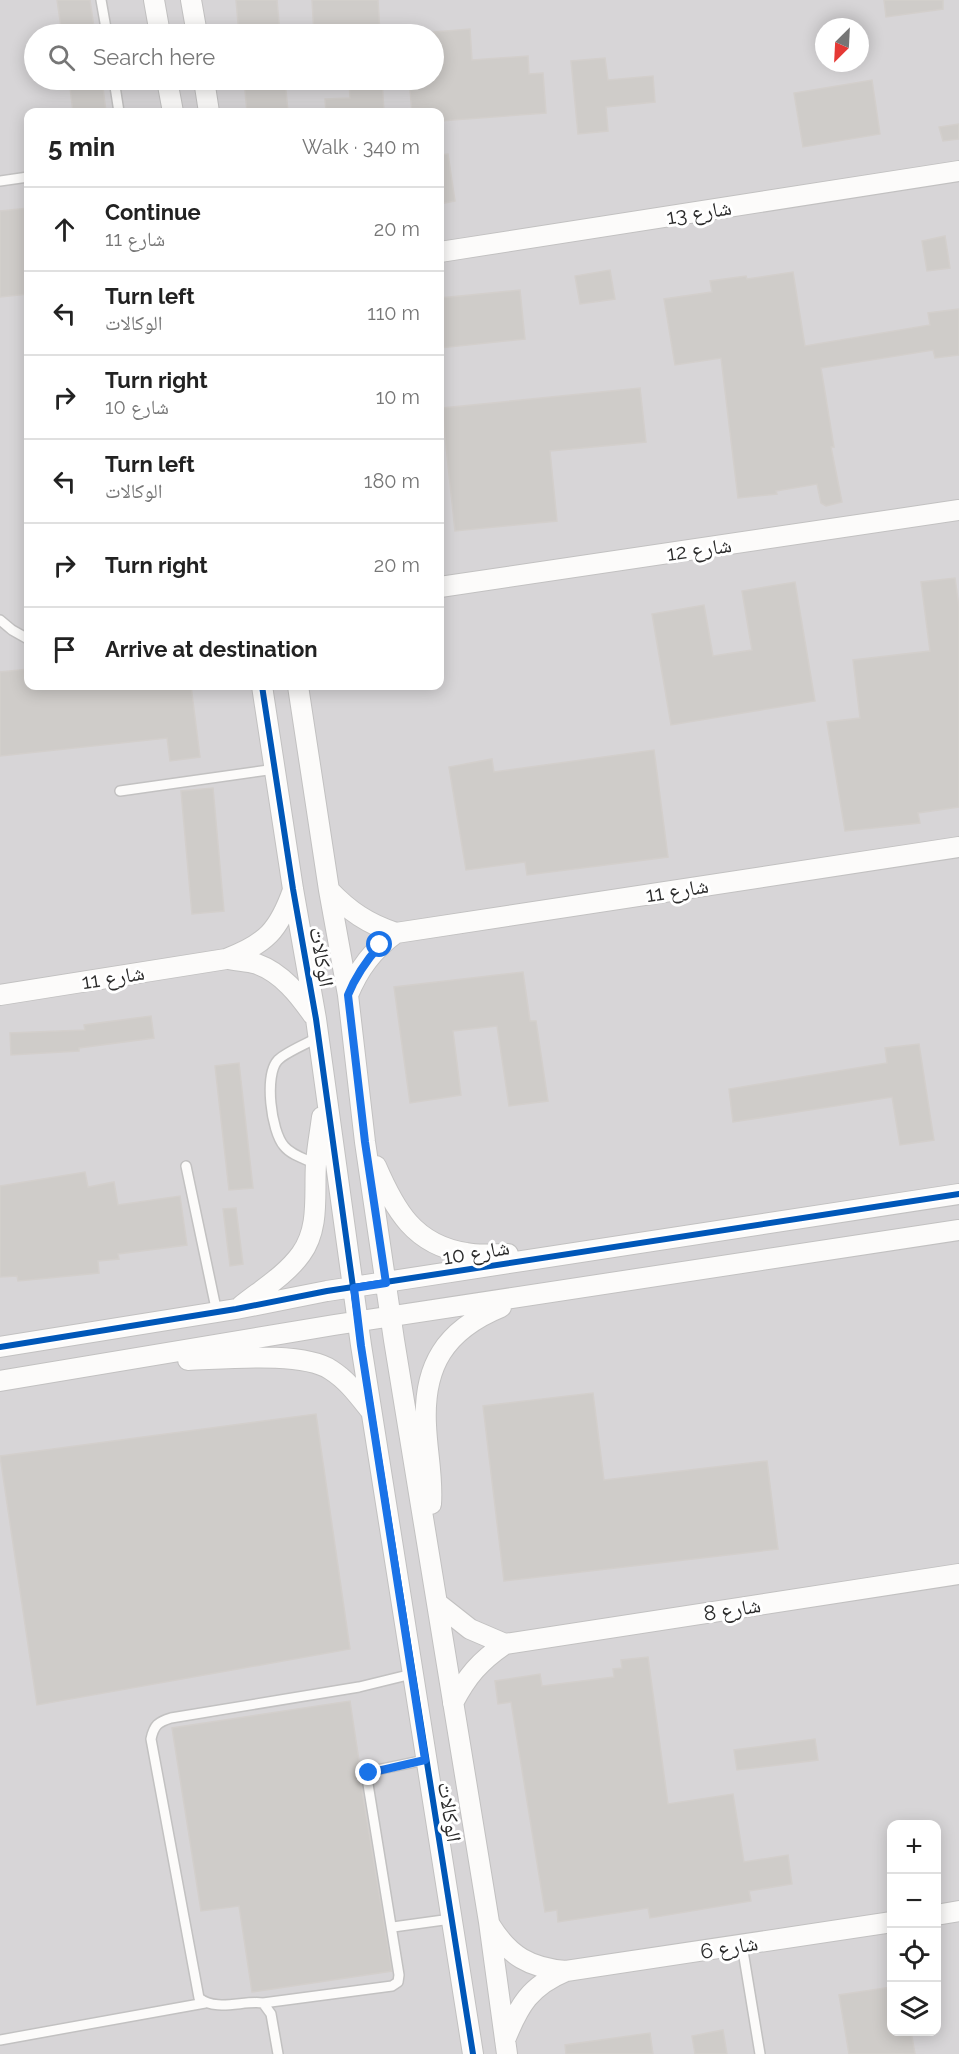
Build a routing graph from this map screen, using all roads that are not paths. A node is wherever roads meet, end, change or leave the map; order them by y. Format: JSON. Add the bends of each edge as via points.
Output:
{"nodes":[{"id":1,"x":101,"y":0,"type":"edge"},
{"id":2,"x":154,"y":0,"type":"edge"},
{"id":3,"x":192,"y":1,"type":"edge"},
{"id":4,"x":105,"y":24,"type":"edge"},
{"id":5,"x":158,"y":24,"type":"edge"},
{"id":6,"x":195,"y":24,"type":"edge"},
{"id":7,"x":116,"y":90,"type":"edge"},
{"id":8,"x":169,"y":90,"type":"edge"},
{"id":9,"x":206,"y":90,"type":"edge"},
{"id":10,"x":118,"y":108,"type":"edge"},
{"id":11,"x":171,"y":108,"type":"edge"},
{"id":12,"x":208,"y":108,"type":"edge"},
{"id":13,"x":959,"y":171,"type":"edge"},
{"id":14,"x":24,"y":178,"type":"edge"},
{"id":15,"x":0,"y":181,"type":"edge"},
{"id":16,"x":444,"y":251,"type":"edge"},
{"id":17,"x":959,"y":510,"type":"edge"},
{"id":18,"x":444,"y":586,"type":"edge"},
{"id":19,"x":0,"y":620,"type":"edge"},
{"id":20,"x":24,"y":637,"type":"edge"},
{"id":21,"x":263,"y":690,"type":"edge"},
{"id":22,"x":299,"y":690,"type":"edge"},
{"id":23,"x":275,"y":769,"type":"junction"},
{"id":24,"x":120,"y":791,"type":"dead end"},
{"id":25,"x":959,"y":847,"type":"edge"},
{"id":26,"x":293,"y":889,"type":"junction"},
{"id":27,"x":329,"y":890,"type":"junction"},
{"id":28,"x":396,"y":933,"type":"junction"},
{"id":29,"x":226,"y":959,"type":"junction"},
{"id":30,"x":0,"y":995,"type":"edge"},
{"id":31,"x":348,"y":995,"type":"junction"},
{"id":32,"x":318,"y":1028,"type":"junction"},
{"id":33,"x":326,"y":1094,"type":"junction"},
{"id":34,"x":365,"y":1142,"type":"junction"},
{"id":35,"x":316,"y":1164,"type":"junction"},
{"id":36,"x":186,"y":1166,"type":"dead end"},
{"id":37,"x":959,"y":1194,"type":"edge"},
{"id":38,"x":959,"y":1230,"type":"edge"},
{"id":39,"x":568,"y":1254,"type":"junction"},
{"id":40,"x":386,"y":1283,"type":"junction"},
{"id":41,"x":354,"y":1288,"type":"junction"},
{"id":42,"x":526,"y":1297,"type":"junction"},
{"id":43,"x":226,"y":1311,"type":"junction"},
{"id":44,"x":391,"y":1317,"type":"junction"},
{"id":45,"x":358,"y":1321,"type":"junction"},
{"id":46,"x":0,"y":1347,"type":"edge"},
{"id":47,"x":140,"y":1359,"type":"junction"},
{"id":48,"x":0,"y":1381,"type":"edge"},
{"id":49,"x":372,"y":1413,"type":"junction"},
{"id":50,"x":429,"y":1547,"type":"junction"},
{"id":51,"x":959,"y":1574,"type":"edge"},
{"id":52,"x":437,"y":1603,"type":"junction"},
{"id":53,"x":506,"y":1644,"type":"junction"},
{"id":54,"x":412,"y":1674,"type":"junction"},
{"id":55,"x":453,"y":1703,"type":"junction"},
{"id":56,"x":425,"y":1760,"type":"junction"},
{"id":57,"x":959,"y":1911,"type":"edge"},
{"id":58,"x":941,"y":1914,"type":"edge"},
{"id":59,"x":451,"y":1919,"type":"junction"},
{"id":60,"x":489,"y":1922,"type":"junction"},
{"id":61,"x":887,"y":1923,"type":"edge"},
{"id":62,"x":393,"y":1927,"type":"junction"},
{"id":63,"x":742,"y":1945,"type":"junction"},
{"id":64,"x":566,"y":1971,"type":"junction"},
{"id":65,"x":205,"y":2003,"type":"junction"},
{"id":66,"x":263,"y":2003,"type":"junction"},
{"id":67,"x":0,"y":2040,"type":"edge"},
{"id":68,"x":506,"y":2047,"type":"edge"},
{"id":69,"x":278,"y":2054,"type":"edge"},
{"id":70,"x":472,"y":2054,"type":"edge"},
{"id":71,"x":760,"y":2054,"type":"edge"}],
"edges":[{"from":1,"to":4,"type":"lane"},
{"from":2,"to":5,"type":"street"},
{"from":3,"to":6,"type":"street"},
{"from":7,"to":10,"type":"lane"},
{"from":8,"to":11,"type":"street"},
{"from":9,"to":12,"type":"street"},
{"from":13,"to":16,"type":"street","name":"شارع 13"},
{"from":14,"to":15,"type":"lane"},
{"from":17,"to":18,"type":"street","name":"شارع 12"},
{"from":19,"to":20,"type":"lane"},
{"from":21,"to":23,"type":"street","name":"الوكالات"},
{"from":22,"to":27,"type":"street","name":"الوكالات"},
{"from":23,"to":24,"type":"lane"},
{"from":23,"to":26,"type":"street","name":"الوكالات"},
{"from":25,"to":28,"type":"street","name":"شارع 11"},
{"from":26,"to":29,"type":"street","name":"شارع 11","via":[[271,933],[251,950]]},
{"from":26,"to":32,"type":"street","name":"الوكالات"},
{"from":27,"to":28,"type":"street","via":[[360,918]]},
{"from":27,"to":31,"type":"street","name":"الوكالات"},
{"from":28,"to":31,"type":"street","via":[[367,960]]},
{"from":29,"to":30,"type":"street","name":"شارع 11"},
{"from":29,"to":32,"type":"street","name":"شارع 11","via":[[257,964],[276,974],[298,994]]},
{"from":31,"to":34,"type":"street","name":"الوكالات"},
{"from":32,"to":33,"type":"street","name":"الوكالات"},
{"from":32,"to":35,"type":"lane","via":[[278,1060],[269,1089],[282,1144]]},
{"from":33,"to":35,"type":"street","name":"الوكالات"},
{"from":33,"to":41,"type":"street","name":"الوكالات"},
{"from":34,"to":39,"type":"street","name":"شارع 10","via":[[391,1200],[405,1221],[424,1238],[467,1254]]},
{"from":34,"to":40,"type":"street","name":"الوكالات"},
{"from":35,"to":43,"type":"street","name":"الوكالات","via":[[313,1228],[302,1254],[278,1277]]},
{"from":36,"to":43,"type":"lane"},
{"from":37,"to":39,"type":"street","name":"شارع 10"},
{"from":38,"to":42,"type":"street"},
{"from":39,"to":40,"type":"street","name":"شارع 10"},
{"from":40,"to":41,"type":"street","name":"شارع 10"},
{"from":40,"to":44,"type":"street","name":"الوكالات"},
{"from":41,"to":43,"type":"street","name":"شارع 10"},
{"from":41,"to":45,"type":"street","name":"الوكالات"},
{"from":42,"to":44,"type":"street"},
{"from":42,"to":50,"type":"street","name":"الوكالات","via":[[472,1321],[436,1360],[429,1378]]},
{"from":43,"to":46,"type":"street","name":"شارع 10"},
{"from":44,"to":45,"type":"street"},
{"from":44,"to":50,"type":"street","name":"الوكالات"},
{"from":45,"to":47,"type":"street"},
{"from":45,"to":49,"type":"street","name":"الوكالات"},
{"from":47,"to":48,"type":"street"},
{"from":47,"to":49,"type":"street","via":[[293,1358],[314,1362],[345,1380]]},
{"from":49,"to":54,"type":"street","name":"الوكالات"},
{"from":50,"to":52,"type":"street","name":"الوكالات"},
{"from":51,"to":53,"type":"street","name":"شارع 8"},
{"from":52,"to":53,"type":"street","via":[[470,1629]]},
{"from":52,"to":55,"type":"street","name":"الوكالات"},
{"from":53,"to":55,"type":"street","name":"شارع 8","via":[[476,1667]]},
{"from":54,"to":56,"type":"street","name":"الوكالات"},
{"from":54,"to":65,"type":"lane","via":[[359,1687],[171,1718],[153,1728],[151,1739],[196,1990]]},
{"from":55,"to":60,"type":"street","name":"الوكالات"},
{"from":56,"to":59,"type":"street","name":"الوكالات"},
{"from":56,"to":62,"type":"lane","via":[[368,1775]]},
{"from":57,"to":58,"type":"street"},
{"from":59,"to":62,"type":"lane"},
{"from":59,"to":70,"type":"street","name":"الوكالات"},
{"from":60,"to":64,"type":"street","name":"شارع 6","via":[[499,1939],[520,1958],[547,1969]]},
{"from":60,"to":68,"type":"street","name":"الوكالات"},
{"from":61,"to":63,"type":"street","name":"شارع 6"},
{"from":62,"to":66,"type":"lane","via":[[399,1975],[396,1984]]},
{"from":63,"to":64,"type":"street","name":"شارع 6"},
{"from":63,"to":71,"type":"lane"},
{"from":64,"to":68,"type":"street","name":"شارع 6","via":[[535,1988],[522,2003]]},
{"from":65,"to":66,"type":"lane"},
{"from":65,"to":67,"type":"lane"},
{"from":66,"to":69,"type":"lane","via":[[272,2014]]}]}
